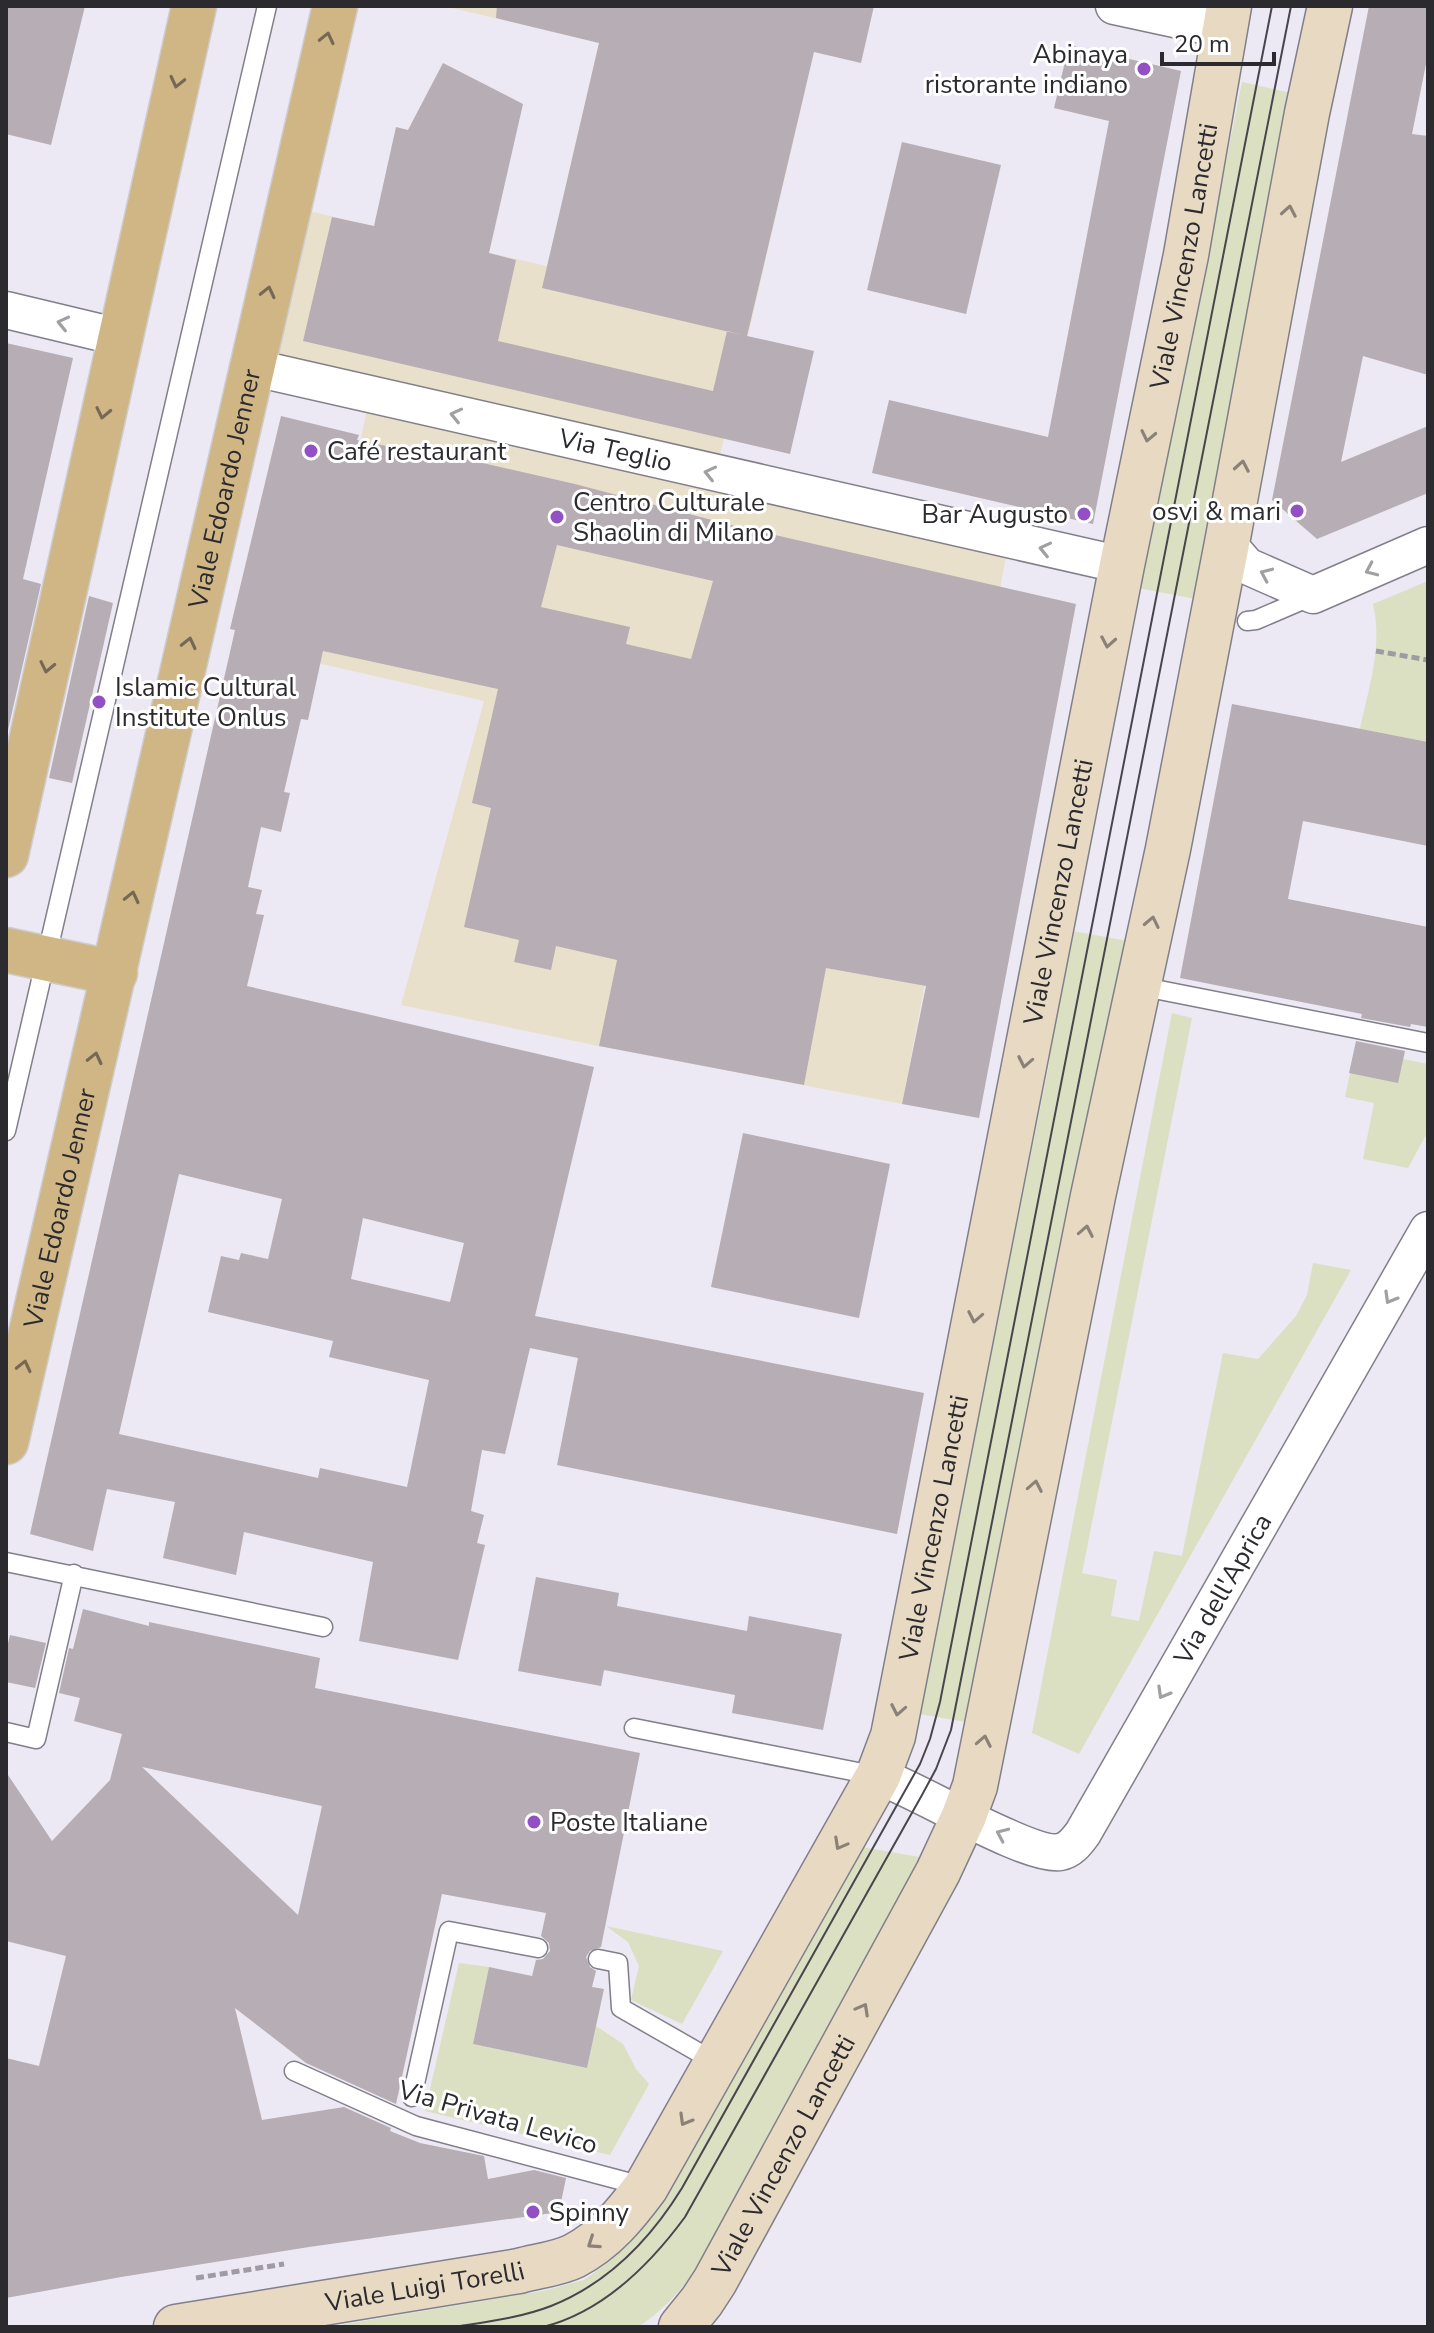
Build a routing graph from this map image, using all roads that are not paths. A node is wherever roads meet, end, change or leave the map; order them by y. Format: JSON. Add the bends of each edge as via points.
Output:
{"nodes":[{"id":1,"x":194,"y":6,"type":"edge"},
{"id":2,"x":267,"y":6,"type":"edge"},
{"id":3,"x":335,"y":6,"type":"edge"},
{"id":4,"x":1114,"y":6,"type":"edge"},
{"id":5,"x":1316,"y":6,"type":"edge"},
{"id":6,"x":1330,"y":6,"type":"edge"},
{"id":7,"x":1227,"y":18,"type":"edge"},
{"id":8,"x":1319,"y":58,"type":"junction"},
{"id":9,"x":6,"y":310,"type":"edge"},
{"id":10,"x":119,"y":337,"type":"junction"},
{"id":11,"x":251,"y":367,"type":"junction"},
{"id":12,"x":1227,"y":543,"type":"junction"},
{"id":13,"x":1428,"y":545,"type":"edge"},
{"id":14,"x":1122,"y":565,"type":"junction"},
{"id":15,"x":1313,"y":595,"type":"junction"},
{"id":16,"x":1247,"y":621,"type":"dead end"},
{"id":17,"x":6,"y":855,"type":"edge"},
{"id":18,"x":26,"y":955,"type":"edge"},
{"id":19,"x":115,"y":973,"type":"junction"},
{"id":20,"x":1139,"y":986,"type":"junction"},
{"id":21,"x":1428,"y":1043,"type":"edge"},
{"id":22,"x":6,"y":1131,"type":"edge"},
{"id":23,"x":1428,"y":1230,"type":"edge"},
{"id":24,"x":6,"y":1442,"type":"edge"},
{"id":25,"x":6,"y":1562,"type":"edge"},
{"id":26,"x":74,"y":1574,"type":"junction"},
{"id":27,"x":323,"y":1627,"type":"dead end"},
{"id":28,"x":634,"y":1728,"type":"dead end"},
{"id":29,"x":6,"y":1732,"type":"edge"},
{"id":30,"x":878,"y":1776,"type":"junction"},
{"id":31,"x":964,"y":1816,"type":"junction"},
{"id":32,"x":538,"y":1948,"type":"dead end"},
{"id":33,"x":598,"y":1959,"type":"dead end"},
{"id":34,"x":717,"y":2063,"type":"junction"},
{"id":35,"x":294,"y":2071,"type":"dead end"},
{"id":36,"x":412,"y":2097,"type":"dead end"},
{"id":37,"x":646,"y":2187,"type":"junction"},
{"id":38,"x":684,"y":2324,"type":"edge"},
{"id":39,"x":176,"y":2327,"type":"edge"}],
"edges":[{"from":1,"to":10,"type":"main road","one_way":true},
{"from":2,"to":18,"type":"lane"},
{"from":11,"to":3,"type":"main road","name":"Viale Edoardo Jenner","one_way":true},
{"from":4,"to":7,"type":"street"},
{"from":5,"to":8,"type":"lane","name":"Viale Vincenzo Lancetti"},
{"from":6,"to":8,"type":"main road","name":"Viale Vincenzo Lancetti"},
{"from":7,"to":14,"type":"main road","name":"Viale Vincenzo Lancetti","one_way":true,"via":[[1186,255]]},
{"from":12,"to":8,"type":"main road","name":"Viale Vincenzo Lancetti","one_way":true},
{"from":10,"to":9,"type":"street","one_way":true},
{"from":10,"to":17,"type":"main road","one_way":true},
{"from":14,"to":11,"type":"street","name":"Via Teglio","one_way":true},
{"from":19,"to":11,"type":"main road","name":"Viale Edoardo Jenner","one_way":true},
{"from":15,"to":12,"type":"street","one_way":true,"via":[[1247,566]]},
{"from":20,"to":12,"type":"main road","name":"Viale Vincenzo Lancetti","one_way":true},
{"from":13,"to":15,"type":"street","one_way":true},
{"from":14,"to":30,"type":"main road","name":"Viale Vincenzo Lancetti","one_way":true,"via":[[893,1736]]},
{"from":15,"to":16,"type":"lane"},
{"from":18,"to":19,"type":"main road"},
{"from":18,"to":22,"type":"lane"},
{"from":24,"to":19,"type":"main road","name":"Viale Edoardo Jenner","one_way":true},
{"from":20,"to":21,"type":"lane"},
{"from":31,"to":20,"type":"main road","name":"Viale Vincenzo Lancetti","one_way":true,"via":[[978,1773]]},
{"from":23,"to":31,"type":"street","name":"Via dell'Aprica","one_way":true,"via":[[1083,1833],[1060,1853],[1041,1851]]},
{"from":25,"to":26,"type":"lane"},
{"from":26,"to":27,"type":"lane"},
{"from":26,"to":29,"type":"lane","via":[[36,1739]]},
{"from":28,"to":30,"type":"lane"},
{"from":30,"to":31,"type":"street"},
{"from":30,"to":34,"type":"main road","name":"Viale Vincenzo Lancetti","one_way":true},
{"from":38,"to":31,"type":"main road","name":"Viale Vincenzo Lancetti","one_way":true,"via":[[715,2281]]},
{"from":32,"to":36,"type":"lane","via":[[449,1931]]},
{"from":33,"to":34,"type":"lane","via":[[618,1963],[621,2008]]},
{"from":34,"to":37,"type":"main road","name":"Viale Vincenzo Lancetti","one_way":true},
{"from":35,"to":37,"type":"lane","name":"Via Privata Levico","via":[[416,2126]]},
{"from":37,"to":39,"type":"main road","name":"Viale Luigi Torelli","one_way":true,"via":[[604,2236],[565,2259]]}]}
